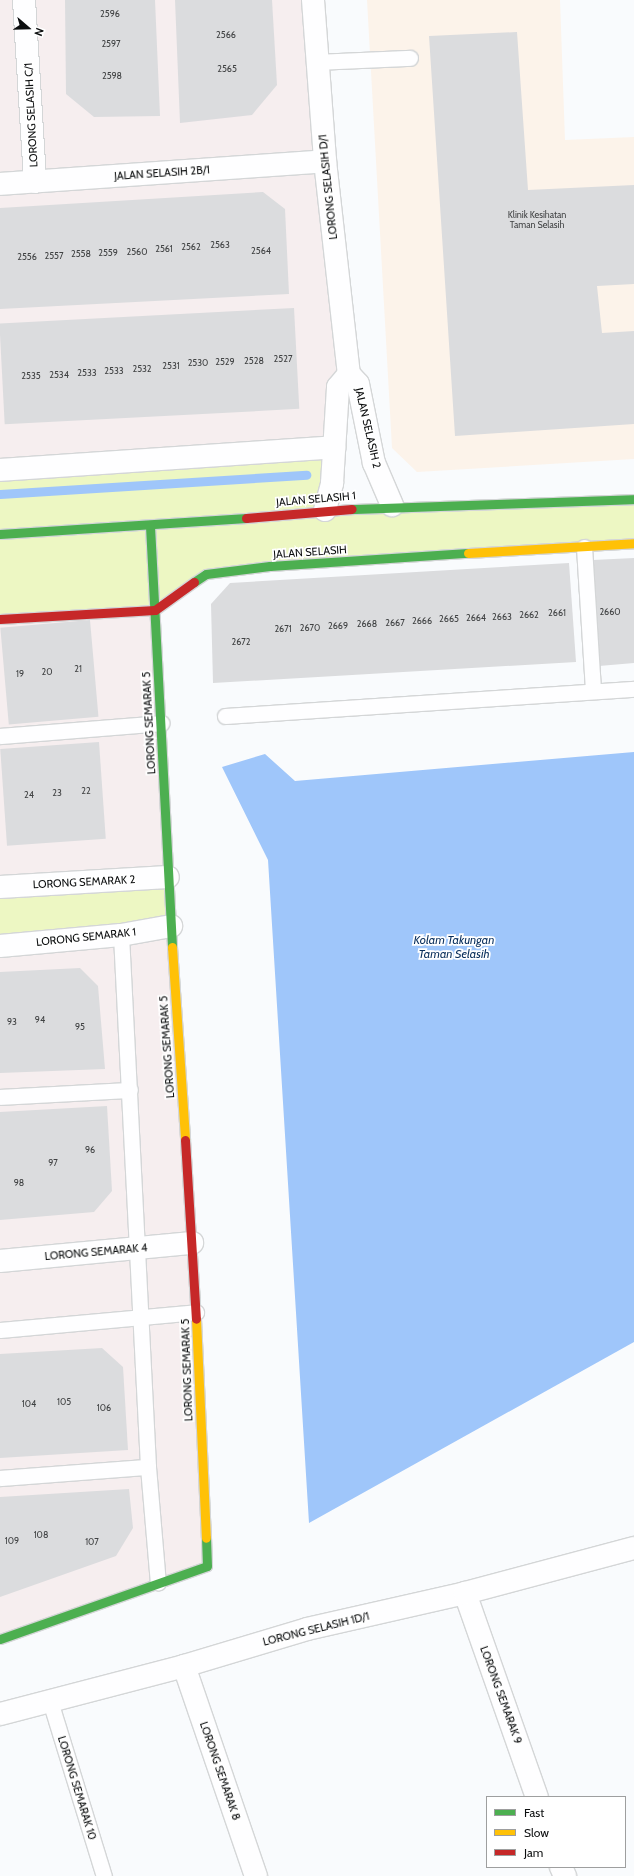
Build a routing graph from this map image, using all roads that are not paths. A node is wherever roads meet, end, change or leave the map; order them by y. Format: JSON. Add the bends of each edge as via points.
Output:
{"nodes":[{"id":1,"x":24,"y":0,"type":"edge"},
{"id":2,"x":314,"y":0,"type":"edge"},
{"id":3,"x":410,"y":58,"type":"dead end"},
{"id":4,"x":316,"y":62,"type":"junction"},
{"id":5,"x":325,"y":161,"type":"junction"},
{"id":6,"x":35,"y":182,"type":"junction"},
{"id":7,"x":0,"y":184,"type":"edge"},
{"id":8,"x":349,"y":374,"type":"junction"},
{"id":9,"x":334,"y":447,"type":"junction"},
{"id":10,"x":0,"y":470,"type":"edge"},
{"id":11,"x":634,"y":500,"type":"edge"},
{"id":12,"x":392,"y":505,"type":"junction"},
{"id":13,"x":324,"y":510,"type":"junction"},
{"id":14,"x":150,"y":526,"type":"junction"},
{"id":15,"x":0,"y":534,"type":"edge"},
{"id":16,"x":634,"y":543,"type":"edge"},
{"id":17,"x":584,"y":546,"type":"junction"},
{"id":18,"x":155,"y":610,"type":"junction"},
{"id":19,"x":0,"y":618,"type":"edge"},
{"id":20,"x":634,"y":689,"type":"edge"},
{"id":21,"x":593,"y":691,"type":"junction"},
{"id":22,"x":225,"y":716,"type":"dead end"},
{"id":23,"x":161,"y":723,"type":"junction"},
{"id":24,"x":0,"y":736,"type":"edge"},
{"id":25,"x":168,"y":877,"type":"junction"},
{"id":26,"x":0,"y":887,"type":"edge"},
{"id":27,"x":171,"y":926,"type":"junction"},
{"id":28,"x":121,"y":935,"type":"junction"},
{"id":29,"x":0,"y":946,"type":"edge"},
{"id":30,"x":130,"y":1090,"type":"junction"},
{"id":31,"x":0,"y":1097,"type":"edge"},
{"id":32,"x":192,"y":1243,"type":"junction"},
{"id":33,"x":136,"y":1248,"type":"junction"},
{"id":34,"x":0,"y":1261,"type":"edge"},
{"id":35,"x":196,"y":1312,"type":"junction"},
{"id":36,"x":140,"y":1316,"type":"junction"},
{"id":37,"x":0,"y":1330,"type":"edge"},
{"id":38,"x":148,"y":1467,"type":"junction"},
{"id":39,"x":0,"y":1478,"type":"edge"},
{"id":40,"x":634,"y":1548,"type":"edge"},
{"id":41,"x":158,"y":1583,"type":"junction"},
{"id":42,"x":464,"y":1594,"type":"junction"},
{"id":43,"x":0,"y":1639,"type":"edge"},
{"id":44,"x":184,"y":1666,"type":"junction"},
{"id":45,"x":50,"y":1701,"type":"junction"},
{"id":46,"x":0,"y":1714,"type":"edge"},
{"id":47,"x":537,"y":1796,"type":"edge"},
{"id":48,"x":104,"y":1876,"type":"edge"},
{"id":49,"x":256,"y":1876,"type":"edge"}],
"edges":[{"from":1,"to":6,"type":"street","name":"LORONG SELASIH C/1"},
{"from":2,"to":4,"type":"street","name":"LORONG SELASIH D/1"},
{"from":3,"to":4,"type":"lane"},
{"from":4,"to":5,"type":"street","name":"LORONG SELASIH D/1"},
{"from":5,"to":6,"type":"street","name":"JALAN SELASIH 2B/1"},
{"from":5,"to":8,"type":"street","name":"LORONG SELASIH D/1"},
{"from":6,"to":7,"type":"street","name":"JALAN SELASIH 2B/1"},
{"from":8,"to":9,"type":"street","name":"JALAN SELASIH 2","via":[[338,387]]},
{"from":8,"to":12,"type":"street","name":"JALAN SELASIH 2","via":[[358,384],[374,463]]},
{"from":9,"to":10,"type":"street"},
{"from":9,"to":13,"type":"street","name":"JALAN SELASIH 2","via":[[332,483]]},
{"from":11,"to":12,"type":"street","name":"JALAN SELASIH 1"},
{"from":12,"to":13,"type":"street","name":"JALAN SELASIH 1"},
{"from":13,"to":14,"type":"street","name":"JALAN SELASIH 1"},
{"from":14,"to":15,"type":"street","name":"JALAN SELASIH 1"},
{"from":14,"to":18,"type":"street","name":"LORONG SEMARAK 5"},
{"from":16,"to":17,"type":"street","name":"JALAN SELASIH"},
{"from":17,"to":18,"type":"street","name":"JALAN SELASIH","via":[[270,566],[206,574]]},
{"from":17,"to":21,"type":"lane"},
{"from":18,"to":19,"type":"street"},
{"from":18,"to":23,"type":"street","name":"LORONG SEMARAK 5"},
{"from":20,"to":21,"type":"lane"},
{"from":21,"to":22,"type":"lane"},
{"from":23,"to":24,"type":"lane"},
{"from":23,"to":25,"type":"street","name":"LORONG SEMARAK 5"},
{"from":25,"to":26,"type":"street","name":"LORONG SEMARAK 2"},
{"from":25,"to":27,"type":"street","name":"LORONG SEMARAK 5"},
{"from":27,"to":28,"type":"street","name":"LORONG SEMARAK 1"},
{"from":27,"to":32,"type":"street","name":"LORONG SEMARAK 5"},
{"from":28,"to":29,"type":"street","name":"LORONG SEMARAK 1"},
{"from":28,"to":30,"type":"lane"},
{"from":30,"to":31,"type":"lane"},
{"from":30,"to":33,"type":"lane"},
{"from":32,"to":33,"type":"street","name":"LORONG SEMARAK 4"},
{"from":32,"to":35,"type":"street","name":"LORONG SEMARAK 5"},
{"from":33,"to":34,"type":"street","name":"LORONG SEMARAK 4"},
{"from":33,"to":36,"type":"lane"},
{"from":35,"to":36,"type":"lane"},
{"from":35,"to":41,"type":"street","name":"LORONG SEMARAK 5","via":[[207,1566]]},
{"from":36,"to":37,"type":"lane"},
{"from":36,"to":38,"type":"lane"},
{"from":38,"to":39,"type":"lane"},
{"from":38,"to":41,"type":"lane"},
{"from":40,"to":42,"type":"street","name":"LORONG SELASIH 1D/1"},
{"from":41,"to":43,"type":"street"},
{"from":42,"to":44,"type":"street","name":"LORONG SELASIH 1D/1","via":[[307,1629]]},
{"from":42,"to":47,"type":"street","name":"LORONG SEMARAK 9"},
{"from":44,"to":45,"type":"street","name":"LORONG SELASIH 1D/1"},
{"from":44,"to":49,"type":"street","name":"LORONG SEMARAK 8"},
{"from":45,"to":46,"type":"street","name":"LORONG SELASIH 1D/1"},
{"from":45,"to":48,"type":"lane","name":"LORONG SEMARAK 10"}]}
